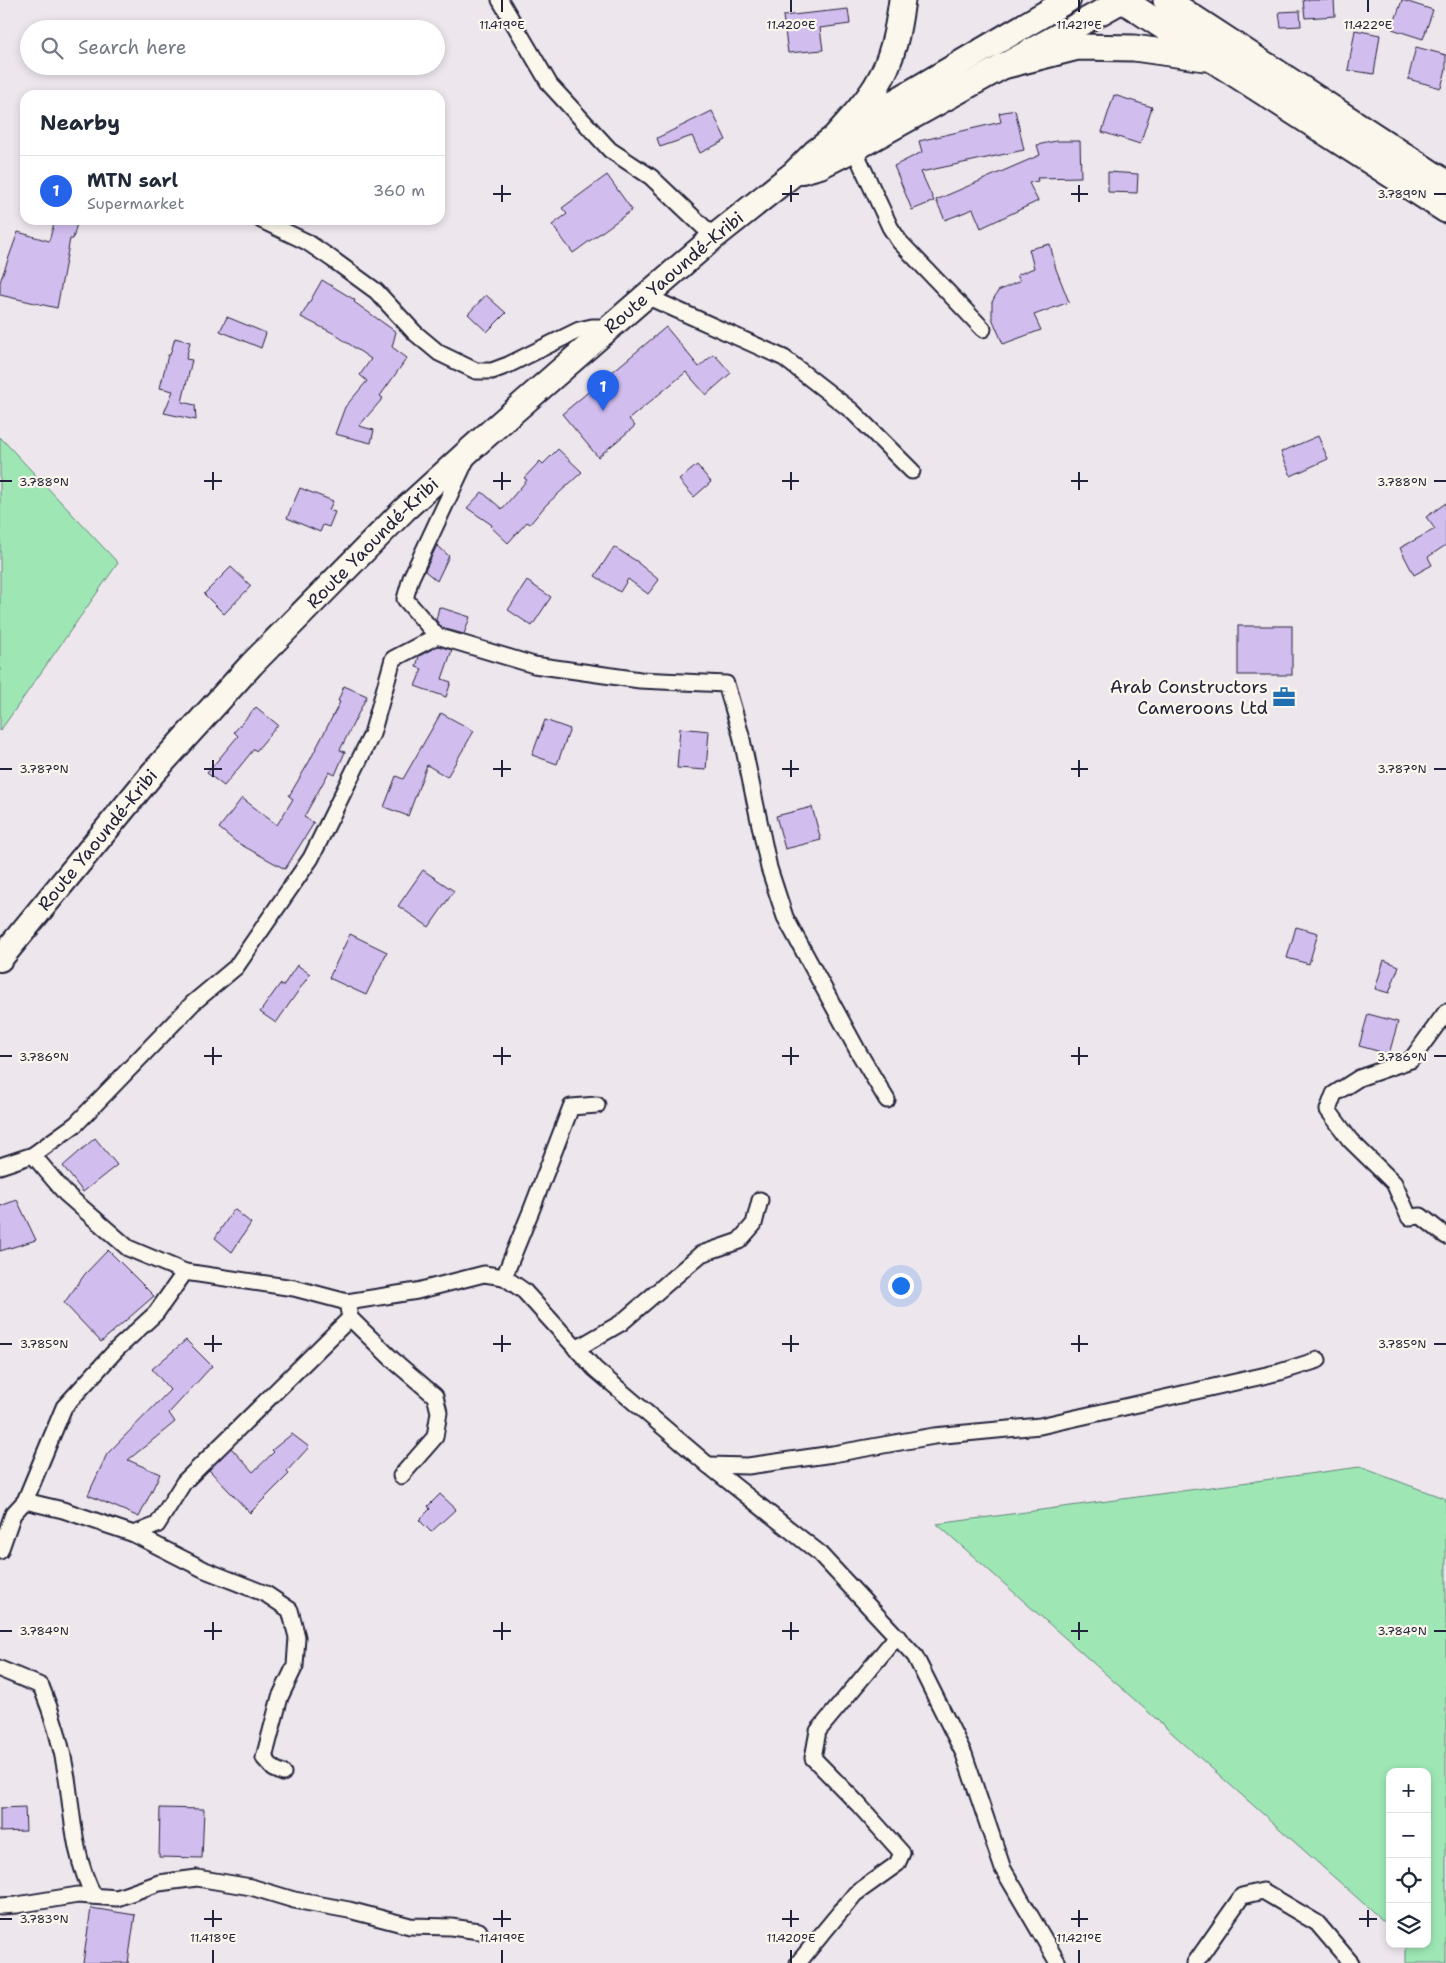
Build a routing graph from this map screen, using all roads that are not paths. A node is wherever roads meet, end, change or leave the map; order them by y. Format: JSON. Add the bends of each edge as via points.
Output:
{"nodes":[{"id":1,"x":500,"y":0,"type":"edge"},
{"id":2,"x":902,"y":0,"type":"edge"},
{"id":3,"x":1068,"y":0,"type":"edge"},
{"id":4,"x":1123,"y":0,"type":"edge"},
{"id":5,"x":1166,"y":0,"type":"edge"},
{"id":6,"x":1212,"y":59,"type":"junction"},
{"id":7,"x":1003,"y":66,"type":"junction"},
{"id":8,"x":845,"y":142,"type":"junction"},
{"id":9,"x":1446,"y":183,"type":"edge"},
{"id":10,"x":1446,"y":210,"type":"edge"},
{"id":11,"x":271,"y":225,"type":"edge"},
{"id":12,"x":714,"y":237,"type":"junction"},
{"id":13,"x":646,"y":296,"type":"junction"},
{"id":14,"x":610,"y":327,"type":"junction"},
{"id":15,"x":984,"y":329,"type":"dead end"},
{"id":16,"x":472,"y":448,"type":"junction"},
{"id":17,"x":912,"y":471,"type":"dead end"},
{"id":18,"x":437,"y":636,"type":"junction"},
{"id":19,"x":0,"y":959,"type":"edge"},
{"id":20,"x":1446,"y":1012,"type":"edge"},
{"id":21,"x":887,"y":1100,"type":"dead end"},
{"id":22,"x":596,"y":1105,"type":"dead end"},
{"id":23,"x":34,"y":1155,"type":"junction"},
{"id":24,"x":0,"y":1166,"type":"edge"},
{"id":25,"x":760,"y":1200,"type":"dead end"},
{"id":26,"x":1446,"y":1236,"type":"edge"},
{"id":27,"x":185,"y":1272,"type":"junction"},
{"id":28,"x":504,"y":1277,"type":"junction"},
{"id":29,"x":347,"y":1302,"type":"junction"},
{"id":30,"x":350,"y":1318,"type":"junction"},
{"id":31,"x":576,"y":1349,"type":"junction"},
{"id":32,"x":1318,"y":1360,"type":"dead end"},
{"id":33,"x":708,"y":1465,"type":"junction"},
{"id":34,"x":401,"y":1476,"type":"dead end"},
{"id":35,"x":25,"y":1500,"type":"junction"},
{"id":36,"x":134,"y":1534,"type":"junction"},
{"id":37,"x":0,"y":1551,"type":"edge"},
{"id":38,"x":896,"y":1636,"type":"junction"},
{"id":39,"x":0,"y":1670,"type":"edge"},
{"id":40,"x":283,"y":1773,"type":"dead end"},
{"id":41,"x":94,"y":1896,"type":"junction"},
{"id":42,"x":0,"y":1906,"type":"edge"},
{"id":43,"x":479,"y":1931,"type":"dead end"},
{"id":44,"x":798,"y":1963,"type":"edge"},
{"id":45,"x":1058,"y":1963,"type":"edge"},
{"id":46,"x":1195,"y":1963,"type":"edge"},
{"id":47,"x":1351,"y":1963,"type":"edge"}],
"edges":[{"from":1,"to":12,"type":"street","via":[[550,85],[610,150],[651,177]]},
{"from":2,"to":8,"type":"highway","via":[[893,50]]},
{"from":3,"to":8,"type":"main road"},
{"from":4,"to":6,"type":"highway"},
{"from":4,"to":7,"type":"main road"},
{"from":5,"to":9,"type":"highway"},
{"from":6,"to":7,"type":"highway","via":[[1134,48],[1078,47]]},
{"from":6,"to":10,"type":"highway"},
{"from":7,"to":8,"type":"main road"},
{"from":8,"to":12,"type":"main road","name":"Route Yaoundé-Kribi","via":[[815,152],[793,174]]},
{"from":8,"to":15,"type":"street","via":[[899,241]]},
{"from":11,"to":14,"type":"street","via":[[307,242],[332,259],[376,291],[415,333],[439,353],[476,371],[508,365],[580,330]]},
{"from":12,"to":13,"type":"main road","name":"Route Yaoundé-Kribi"},
{"from":13,"to":14,"type":"main road","name":"Route Yaoundé-Kribi"},
{"from":13,"to":17,"type":"street","via":[[784,358],[852,411]]},
{"from":14,"to":16,"type":"main road","name":"Route Yaoundé-Kribi"},
{"from":16,"to":18,"type":"street","via":[[411,578],[405,599]]},
{"from":16,"to":19,"type":"main road","name":"Route Yaoundé-Kribi","via":[[392,522],[251,665],[152,774]]},
{"from":18,"to":21,"type":"street","via":[[534,665],[582,673],[640,680],[726,684],[739,728],[769,868],[785,917]]},
{"from":18,"to":23,"type":"street","via":[[393,659],[372,734],[311,858],[236,967],[192,1003],[76,1124]]},
{"from":20,"to":26,"type":"street","via":[[1411,1060],[1359,1078],[1334,1094],[1328,1110],[1350,1140],[1394,1184],[1409,1217],[1421,1216]]},
{"from":22,"to":28,"type":"street","via":[[571,1107]]},
{"from":23,"to":24,"type":"street"},
{"from":23,"to":27,"type":"street","via":[[65,1193],[128,1248]]},
{"from":25,"to":31,"type":"street","via":[[754,1224],[739,1241],[701,1254],[621,1324]]},
{"from":27,"to":29,"type":"street","via":[[294,1288]]},
{"from":27,"to":35,"type":"street","via":[[156,1313],[117,1349],[64,1407]]},
{"from":28,"to":29,"type":"street","via":[[484,1274],[417,1291]]},
{"from":28,"to":31,"type":"street","via":[[524,1291]]},
{"from":29,"to":30,"type":"street"},
{"from":30,"to":34,"type":"street","via":[[434,1396],[439,1412],[435,1437]]},
{"from":30,"to":36,"type":"street","via":[[184,1482],[157,1525]]},
{"from":31,"to":33,"type":"street","via":[[595,1370]]},
{"from":32,"to":33,"type":"street","via":[[1280,1372],[1040,1426],[934,1436],[748,1466]]},
{"from":33,"to":38,"type":"street","via":[[818,1552]]},
{"from":35,"to":36,"type":"street"},
{"from":35,"to":37,"type":"street","via":[[13,1514]]},
{"from":36,"to":40,"type":"street","via":[[205,1570],[266,1594],[290,1610],[297,1637],[295,1666],[280,1697],[264,1758]]},
{"from":38,"to":44,"type":"street","via":[[818,1730],[812,1758],[902,1853],[897,1864],[855,1894]]},
{"from":38,"to":45,"type":"street","via":[[915,1656],[964,1754],[1003,1869]]},
{"from":39,"to":41,"type":"street","via":[[41,1686],[53,1714],[81,1866]]},
{"from":41,"to":42,"type":"street","via":[[78,1895]]},
{"from":41,"to":43,"type":"street","via":[[117,1898],[159,1883],[197,1878],[251,1887],[410,1926]]},
{"from":46,"to":47,"type":"street","via":[[1242,1896],[1263,1891],[1317,1923]]}]}
